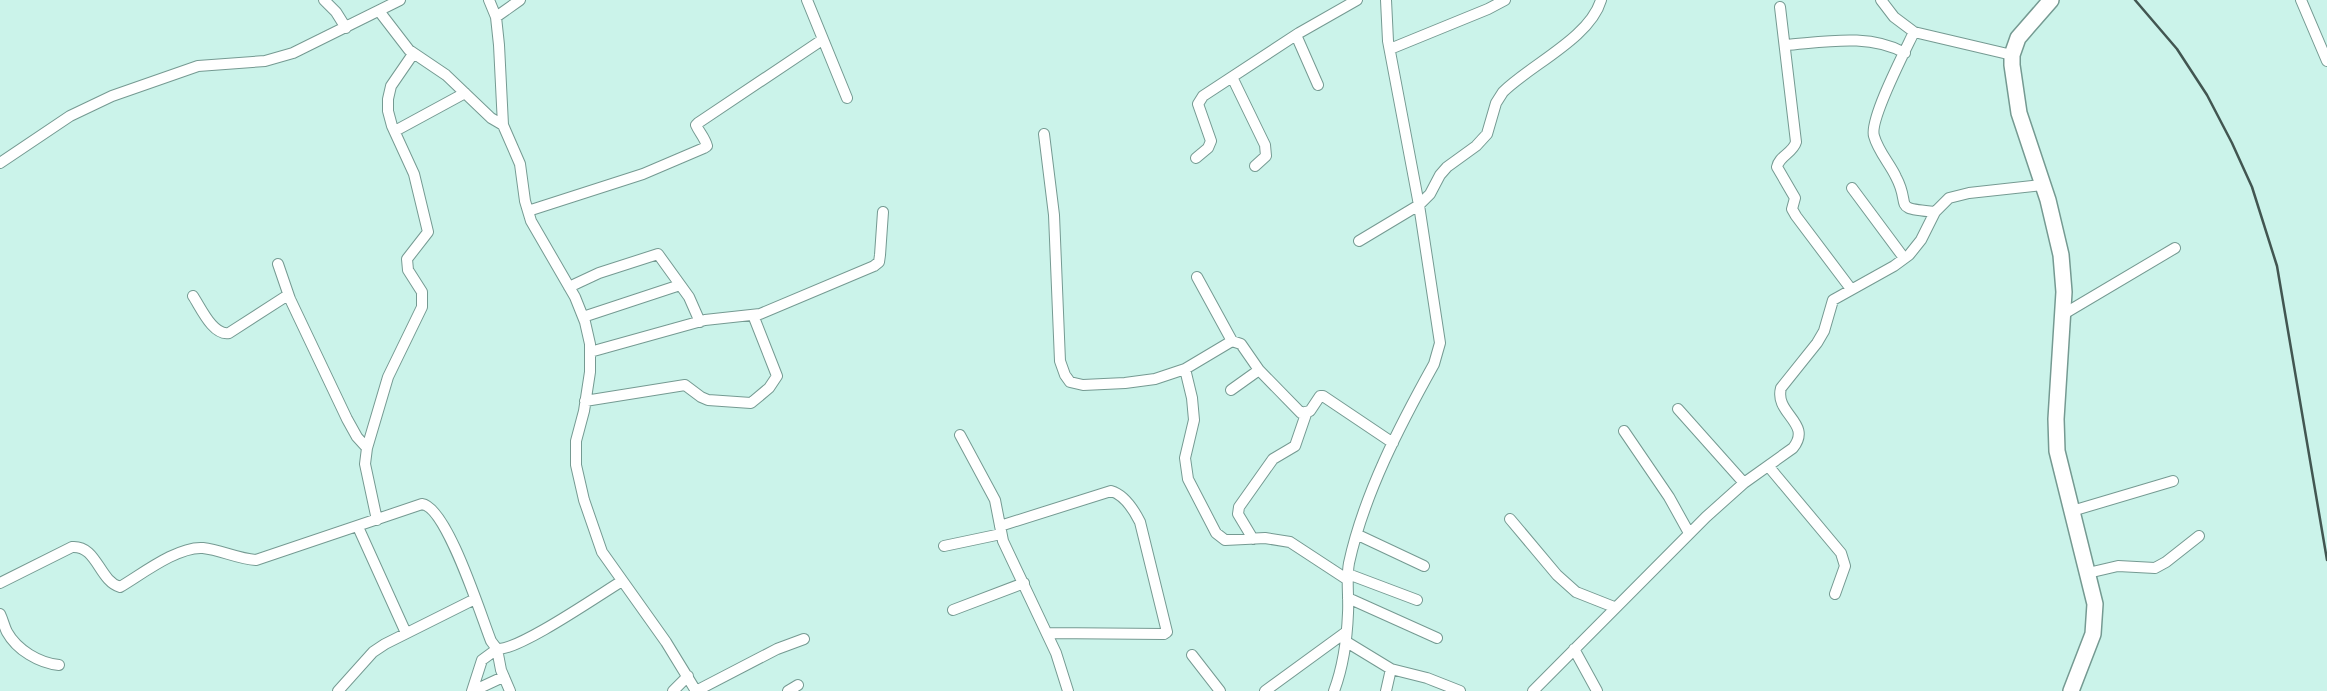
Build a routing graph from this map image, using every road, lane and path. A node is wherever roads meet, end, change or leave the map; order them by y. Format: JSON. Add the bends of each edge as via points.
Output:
{"nodes":[{"id":1,"x":324,"y":0,"type":"edge"},
{"id":2,"x":400,"y":0,"type":"edge"},
{"id":3,"x":488,"y":0,"type":"edge"},
{"id":4,"x":520,"y":0,"type":"edge"},
{"id":5,"x":806,"y":0,"type":"edge"},
{"id":6,"x":1357,"y":0,"type":"edge"},
{"id":7,"x":1386,"y":0,"type":"edge"},
{"id":8,"x":1505,"y":0,"type":"edge"},
{"id":9,"x":1601,"y":0,"type":"edge"},
{"id":10,"x":1881,"y":0,"type":"edge"},
{"id":11,"x":2051,"y":0,"type":"edge"},
{"id":12,"x":2301,"y":0,"type":"edge"},
{"id":13,"x":1780,"y":7,"type":"dead end"},
{"id":14,"x":379,"y":11,"type":"junction"},
{"id":15,"x":496,"y":17,"type":"junction"},
{"id":16,"x":346,"y":28,"type":"junction"},
{"id":17,"x":1914,"y":32,"type":"junction"},
{"id":18,"x":1296,"y":35,"type":"junction"},
{"id":19,"x":822,"y":40,"type":"junction"},
{"id":20,"x":1785,"y":45,"type":"junction"},
{"id":21,"x":1390,"y":49,"type":"junction"},
{"id":22,"x":1905,"y":53,"type":"junction"},
{"id":23,"x":414,"y":54,"type":"junction"},
{"id":24,"x":2012,"y":55,"type":"junction"},
{"id":25,"x":2327,"y":61,"type":"edge"},
{"id":26,"x":1232,"y":77,"type":"junction"},
{"id":27,"x":1318,"y":85,"type":"dead end"},
{"id":28,"x":465,"y":93,"type":"junction"},
{"id":29,"x":847,"y":98,"type":"dead end"},
{"id":30,"x":503,"y":125,"type":"junction"},
{"id":31,"x":395,"y":131,"type":"junction"},
{"id":32,"x":1044,"y":134,"type":"dead end"},
{"id":33,"x":1196,"y":158,"type":"dead end"},
{"id":34,"x":0,"y":163,"type":"edge"},
{"id":35,"x":1255,"y":166,"type":"dead end"},
{"id":36,"x":2042,"y":185,"type":"junction"},
{"id":37,"x":1852,"y":188,"type":"dead end"},
{"id":38,"x":1419,"y":205,"type":"junction"},
{"id":39,"x":528,"y":211,"type":"junction"},
{"id":40,"x":883,"y":212,"type":"dead end"},
{"id":41,"x":1935,"y":212,"type":"junction"},
{"id":42,"x":1359,"y":241,"type":"dead end"},
{"id":43,"x":2175,"y":248,"type":"dead end"},
{"id":44,"x":1904,"y":258,"type":"junction"},
{"id":45,"x":278,"y":264,"type":"dead end"},
{"id":46,"x":1197,"y":277,"type":"dead end"},
{"id":47,"x":680,"y":285,"type":"junction"},
{"id":48,"x":568,"y":287,"type":"junction"},
{"id":49,"x":1851,"y":288,"type":"junction"},
{"id":50,"x":288,"y":295,"type":"junction"},
{"id":51,"x":193,"y":296,"type":"dead end"},
{"id":52,"x":753,"y":315,"type":"junction"},
{"id":53,"x":2062,"y":315,"type":"junction"},
{"id":54,"x":583,"y":317,"type":"junction"},
{"id":55,"x":700,"y":322,"type":"junction"},
{"id":56,"x":1232,"y":341,"type":"junction"},
{"id":57,"x":590,"y":352,"type":"junction"},
{"id":58,"x":1186,"y":369,"type":"junction"},
{"id":59,"x":1259,"y":370,"type":"junction"},
{"id":60,"x":1231,"y":390,"type":"dead end"},
{"id":61,"x":585,"y":401,"type":"junction"},
{"id":62,"x":1678,"y":408,"type":"dead end"},
{"id":63,"x":1306,"y":414,"type":"junction"},
{"id":64,"x":1624,"y":430,"type":"dead end"},
{"id":65,"x":960,"y":435,"type":"dead end"},
{"id":66,"x":1393,"y":443,"type":"junction"},
{"id":67,"x":367,"y":448,"type":"junction"},
{"id":68,"x":1769,"y":466,"type":"junction"},
{"id":69,"x":2173,"y":481,"type":"dead end"},
{"id":70,"x":1744,"y":483,"type":"junction"},
{"id":71,"x":2072,"y":511,"type":"junction"},
{"id":72,"x":1510,"y":519,"type":"dead end"},
{"id":73,"x":377,"y":520,"type":"junction"},
{"id":74,"x":358,"y":527,"type":"junction"},
{"id":75,"x":1001,"y":530,"type":"junction"},
{"id":76,"x":1689,"y":533,"type":"junction"},
{"id":77,"x":1358,"y":535,"type":"junction"},
{"id":78,"x":2199,"y":536,"type":"dead end"},
{"id":79,"x":1252,"y":539,"type":"junction"},
{"id":80,"x":944,"y":546,"type":"dead end"},
{"id":81,"x":1424,"y":566,"type":"dead end"},
{"id":82,"x":2088,"y":573,"type":"junction"},
{"id":83,"x":1348,"y":577,"type":"junction"},
{"id":84,"x":622,"y":581,"type":"junction"},
{"id":85,"x":1024,"y":582,"type":"junction"},
{"id":86,"x":0,"y":583,"type":"edge"},
{"id":87,"x":1835,"y":594,"type":"dead end"},
{"id":88,"x":1348,"y":598,"type":"junction"},
{"id":89,"x":475,"y":599,"type":"junction"},
{"id":90,"x":1416,"y":600,"type":"dead end"},
{"id":91,"x":1614,"y":607,"type":"junction"},
{"id":92,"x":953,"y":610,"type":"dead end"},
{"id":93,"x":0,"y":614,"type":"edge"},
{"id":94,"x":406,"y":633,"type":"junction"},
{"id":95,"x":1047,"y":633,"type":"junction"},
{"id":96,"x":1345,"y":637,"type":"junction"},
{"id":97,"x":1437,"y":638,"type":"dead end"},
{"id":98,"x":804,"y":639,"type":"dead end"},
{"id":99,"x":497,"y":649,"type":"junction"},
{"id":100,"x":1574,"y":649,"type":"junction"},
{"id":101,"x":1192,"y":655,"type":"dead end"},
{"id":102,"x":58,"y":665,"type":"dead end"},
{"id":103,"x":1391,"y":669,"type":"junction"},
{"id":104,"x":688,"y":676,"type":"junction"},
{"id":105,"x":503,"y":677,"type":"junction"},
{"id":106,"x":798,"y":685,"type":"dead end"},
{"id":107,"x":1335,"y":690,"type":"edge"},
{"id":108,"x":338,"y":691,"type":"edge"},
{"id":109,"x":473,"y":691,"type":"edge"},
{"id":110,"x":510,"y":691,"type":"edge"},
{"id":111,"x":673,"y":691,"type":"edge"},
{"id":112,"x":696,"y":691,"type":"edge"},
{"id":113,"x":788,"y":691,"type":"edge"},
{"id":114,"x":1068,"y":691,"type":"edge"},
{"id":115,"x":1220,"y":691,"type":"edge"},
{"id":116,"x":1264,"y":691,"type":"edge"},
{"id":117,"x":1386,"y":691,"type":"edge"},
{"id":118,"x":1460,"y":691,"type":"edge"},
{"id":119,"x":1533,"y":691,"type":"edge"},
{"id":120,"x":1597,"y":691,"type":"edge"},
{"id":121,"x":2071,"y":691,"type":"edge"}],
"edges":[{"from":1,"to":16,"type":"street"},
{"from":2,"to":14,"type":"street"},
{"from":3,"to":15,"type":"street"},
{"from":4,"to":15,"type":"street"},
{"from":5,"to":19,"type":"street"},
{"from":6,"to":18,"type":"street"},
{"from":7,"to":21,"type":"street"},
{"from":8,"to":21,"type":"street"},
{"from":9,"to":38,"type":"street","via":[[1595,15],[1577,33],[1502,92],[1487,134],[1447,167]]},
{"from":10,"to":17,"type":"street","via":[[1894,17]]},
{"from":11,"to":24,"type":"street","via":[[2018,38]]},
{"from":12,"to":25,"type":"street"},
{"from":13,"to":20,"type":"street"},
{"from":14,"to":16,"type":"street"},
{"from":14,"to":23,"type":"street"},
{"from":15,"to":30,"type":"street"},
{"from":16,"to":34,"type":"street","via":[[293,53],[265,61],[198,66],[112,96],[85,107]]},
{"from":17,"to":22,"type":"street"},
{"from":17,"to":24,"type":"street"},
{"from":18,"to":26,"type":"street"},
{"from":18,"to":27,"type":"street"},
{"from":19,"to":29,"type":"street"},
{"from":19,"to":39,"type":"street","via":[[698,123],[696,125],[707,146],[704,148],[643,174]]},
{"from":20,"to":22,"type":"street","via":[[1877,41]]},
{"from":20,"to":49,"type":"street","via":[[1796,142],[1795,147],[1778,162],[1778,167],[1795,198],[1792,209],[1796,216]]},
{"from":21,"to":38,"type":"street"},
{"from":22,"to":41,"type":"street","via":[[1874,123],[1874,136],[1896,176],[1906,207]]},
{"from":23,"to":28,"type":"street","via":[[446,75]]},
{"from":23,"to":31,"type":"street","via":[[391,86],[388,111]]},
{"from":24,"to":36,"type":"street","via":[[2019,113]]},
{"from":26,"to":33,"type":"street","via":[[1204,96],[1198,104],[1211,141]]},
{"from":26,"to":35,"type":"street","via":[[1265,145],[1266,156]]},
{"from":28,"to":30,"type":"street"},
{"from":28,"to":31,"type":"street"},
{"from":30,"to":39,"type":"street","via":[[520,164]]},
{"from":31,"to":67,"type":"street","via":[[414,174],[428,227],[428,232],[407,259],[408,270],[422,292],[422,306],[388,377]]},
{"from":32,"to":58,"type":"street","via":[[1054,215],[1060,361],[1065,375],[1070,382],[1083,385],[1125,383],[1155,380]]},
{"from":36,"to":41,"type":"street","via":[[1960,194],[1949,198]]},
{"from":36,"to":53,"type":"street","via":[[2060,255],[2064,292]]},
{"from":37,"to":44,"type":"street"},
{"from":38,"to":42,"type":"street"},
{"from":38,"to":66,"type":"street","via":[[1440,343],[1434,364]]},
{"from":39,"to":48,"type":"street","via":[[530,221]]},
{"from":40,"to":52,"type":"street","via":[[879,262],[874,266]]},
{"from":41,"to":44,"type":"street","via":[[1916,248]]},
{"from":43,"to":53,"type":"street"},
{"from":44,"to":49,"type":"street"},
{"from":45,"to":50,"type":"street"},
{"from":46,"to":56,"type":"street"},
{"from":47,"to":48,"type":"street","via":[[658,254]]},
{"from":47,"to":54,"type":"street"},
{"from":47,"to":55,"type":"street"},
{"from":48,"to":54,"type":"street"},
{"from":49,"to":68,"type":"street","via":[[1833,300],[1817,343],[1781,388],[1780,399],[1800,437],[1793,448]]},
{"from":50,"to":51,"type":"street","via":[[225,334],[213,325]]},
{"from":50,"to":67,"type":"street","via":[[347,419]]},
{"from":52,"to":55,"type":"street"},
{"from":52,"to":61,"type":"street","via":[[777,376],[770,388],[751,403],[708,400],[685,385]]},
{"from":53,"to":71,"type":"street","via":[[2056,438],[2058,462]]},
{"from":54,"to":57,"type":"street"},
{"from":55,"to":57,"type":"street"},
{"from":56,"to":58,"type":"street"},
{"from":56,"to":59,"type":"street","via":[[1241,344]]},
{"from":57,"to":61,"type":"street"},
{"from":58,"to":79,"type":"street","via":[[1194,420],[1185,458],[1188,479],[1216,533],[1225,540]]},
{"from":59,"to":60,"type":"street"},
{"from":59,"to":63,"type":"street","via":[[1296,410]]},
{"from":61,"to":84,"type":"street","via":[[576,441],[576,465],[602,552]]},
{"from":62,"to":70,"type":"street"},
{"from":63,"to":66,"type":"street","via":[[1323,396]]},
{"from":63,"to":79,"type":"street","via":[[1294,446],[1272,459],[1239,508],[1238,514]]},
{"from":64,"to":76,"type":"street"},
{"from":65,"to":75,"type":"street","via":[[995,500]]},
{"from":66,"to":77,"type":"street","via":[[1376,479]]},
{"from":67,"to":73,"type":"street","via":[[365,464]]},
{"from":68,"to":70,"type":"street"},
{"from":68,"to":87,"type":"street","via":[[1841,553],[1845,566]]},
{"from":69,"to":71,"type":"street"},
{"from":70,"to":76,"type":"street"},
{"from":71,"to":82,"type":"street"},
{"from":72,"to":91,"type":"street","via":[[1557,576],[1576,592]]},
{"from":73,"to":74,"type":"street"},
{"from":73,"to":89,"type":"street","via":[[422,504],[428,505],[457,551]]},
{"from":74,"to":86,"type":"street","via":[[256,560],[240,559],[203,548],[190,549],[120,587],[110,580],[88,551],[80,546],[72,547]]},
{"from":74,"to":94,"type":"street"},
{"from":75,"to":80,"type":"street"},
{"from":75,"to":85,"type":"street"},
{"from":75,"to":95,"type":"street","via":[[1111,491],[1131,507],[1140,522],[1167,632]]},
{"from":76,"to":91,"type":"street"},
{"from":77,"to":81,"type":"street"},
{"from":77,"to":83,"type":"street"},
{"from":78,"to":82,"type":"street","via":[[2155,568],[2118,566]]},
{"from":79,"to":83,"type":"street","via":[[1290,542]]},
{"from":82,"to":121,"type":"street","via":[[2095,604],[2094,634]]},
{"from":83,"to":88,"type":"street"},
{"from":83,"to":90,"type":"street"},
{"from":84,"to":99,"type":"street","via":[[522,642]]},
{"from":84,"to":104,"type":"street"},
{"from":85,"to":92,"type":"street"},
{"from":85,"to":95,"type":"street"},
{"from":88,"to":96,"type":"street"},
{"from":88,"to":97,"type":"street"},
{"from":89,"to":94,"type":"street"},
{"from":89,"to":99,"type":"street"},
{"from":91,"to":100,"type":"street"},
{"from":93,"to":102,"type":"street","via":[[13,640],[37,659]]},
{"from":94,"to":108,"type":"street","via":[[373,652]]},
{"from":95,"to":114,"type":"street"},
{"from":96,"to":103,"type":"street"},
{"from":96,"to":107,"type":"street"},
{"from":96,"to":116,"type":"street"},
{"from":98,"to":112,"type":"street","via":[[777,649]]},
{"from":99,"to":105,"type":"street"},
{"from":99,"to":109,"type":"street","via":[[482,660]]},
{"from":100,"to":119,"type":"street"},
{"from":100,"to":120,"type":"street"},
{"from":101,"to":115,"type":"street"},
{"from":103,"to":117,"type":"street"},
{"from":103,"to":118,"type":"street"},
{"from":104,"to":111,"type":"street"},
{"from":104,"to":112,"type":"street"},
{"from":105,"to":109,"type":"street"},
{"from":105,"to":110,"type":"street"},
{"from":106,"to":113,"type":"street"}]}
